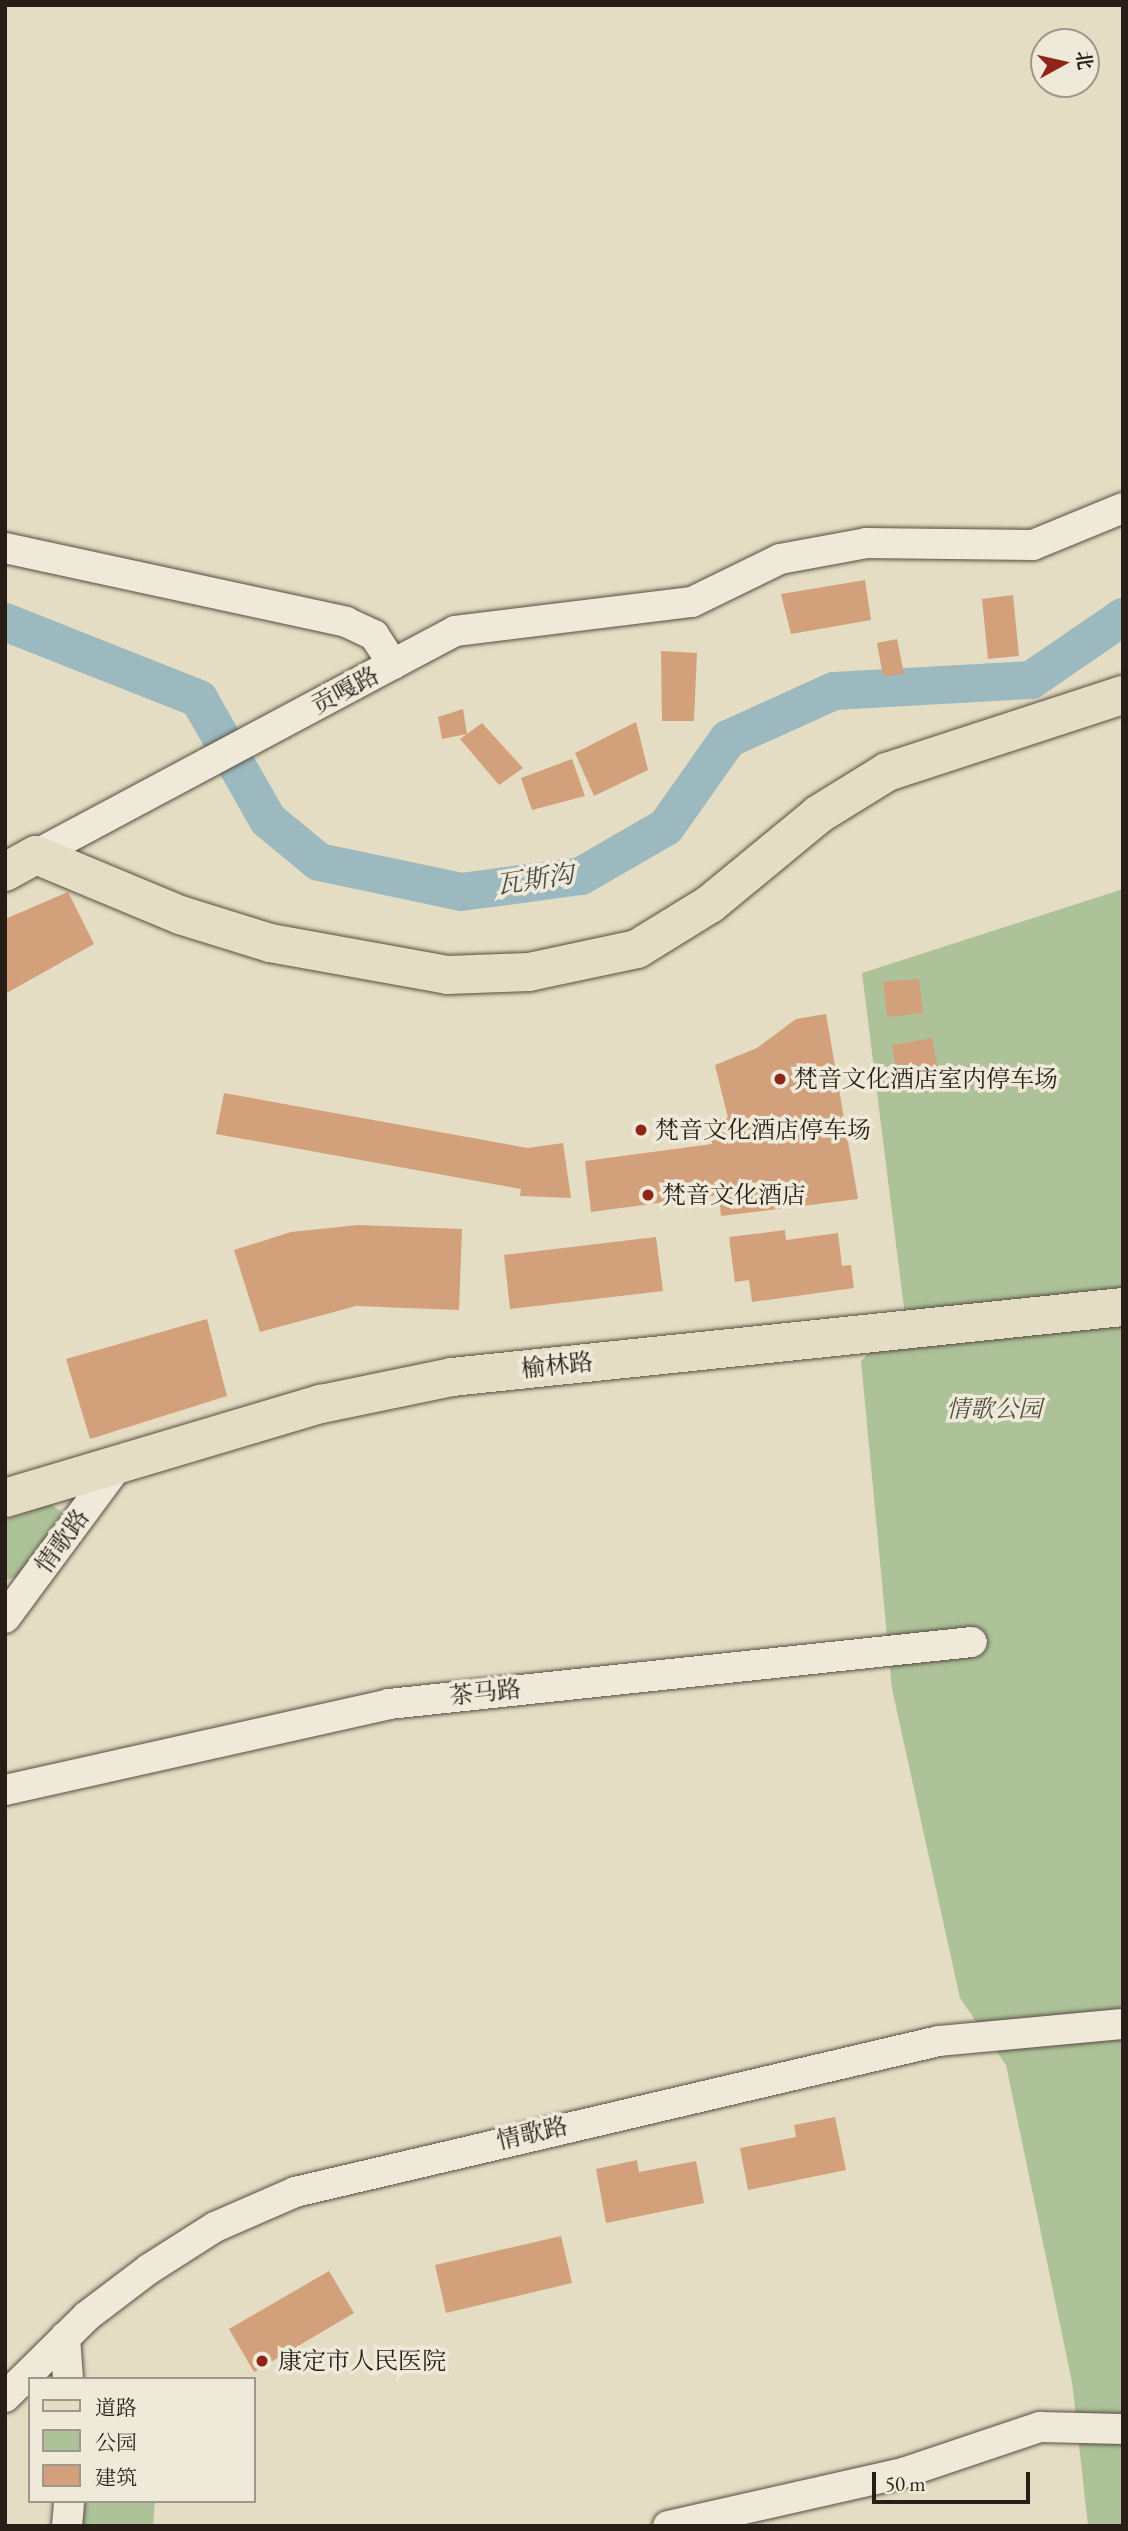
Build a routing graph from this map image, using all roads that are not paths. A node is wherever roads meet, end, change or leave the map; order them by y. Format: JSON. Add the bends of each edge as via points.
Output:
{"nodes":[{"id":1,"x":1123,"y":508,"type":"edge"},
{"id":2,"x":5,"y":548,"type":"edge"},
{"id":3,"x":393,"y":664,"type":"junction"},
{"id":4,"x":1123,"y":695,"type":"edge"},
{"id":5,"x":21,"y":864,"type":"edge"},
{"id":6,"x":1123,"y":1307,"type":"edge"},
{"id":7,"x":119,"y":1464,"type":"junction"},
{"id":8,"x":5,"y":1498,"type":"edge"},
{"id":9,"x":5,"y":1618,"type":"edge"},
{"id":10,"x":972,"y":1642,"type":"dead end"},
{"id":11,"x":5,"y":1790,"type":"edge"},
{"id":12,"x":1123,"y":2024,"type":"edge"},
{"id":13,"x":65,"y":2337,"type":"junction"},
{"id":14,"x":68,"y":2377,"type":"edge"},
{"id":15,"x":5,"y":2397,"type":"edge"},
{"id":16,"x":1123,"y":2430,"type":"edge"},
{"id":17,"x":69,"y":2503,"type":"edge"},
{"id":18,"x":67,"y":2526,"type":"edge"},
{"id":19,"x":668,"y":2526,"type":"edge"}],
"edges":[{"from":1,"to":3,"type":"street","via":[[1033,545],[866,543],[780,559],[692,603],[455,631]]},
{"from":2,"to":3,"type":"street","name":"贡嘎路","via":[[346,622],[374,635]]},
{"from":3,"to":5,"type":"street","name":"贡嘎路"},
{"from":4,"to":5,"type":"main road","via":[[887,772],[820,814],[710,904],[637,949],[529,972],[447,975],[270,943]]},
{"from":6,"to":7,"type":"main road","name":"榆林路","via":[[452,1377],[321,1404]]},
{"from":7,"to":8,"type":"main road","name":"榆林路"},
{"from":7,"to":9,"type":"street","name":"情歌路"},
{"from":10,"to":11,"type":"street","name":"茶马路","via":[[389,1704]]},
{"from":12,"to":13,"type":"street","name":"情歌路","via":[[939,2041],[335,2179],[215,2227],[118,2291]]},
{"from":13,"to":14,"type":"street"},
{"from":13,"to":15,"type":"street","name":"情歌路"},
{"from":16,"to":19,"type":"street","via":[[1040,2427],[903,2473]]},
{"from":17,"to":18,"type":"street"}]}
